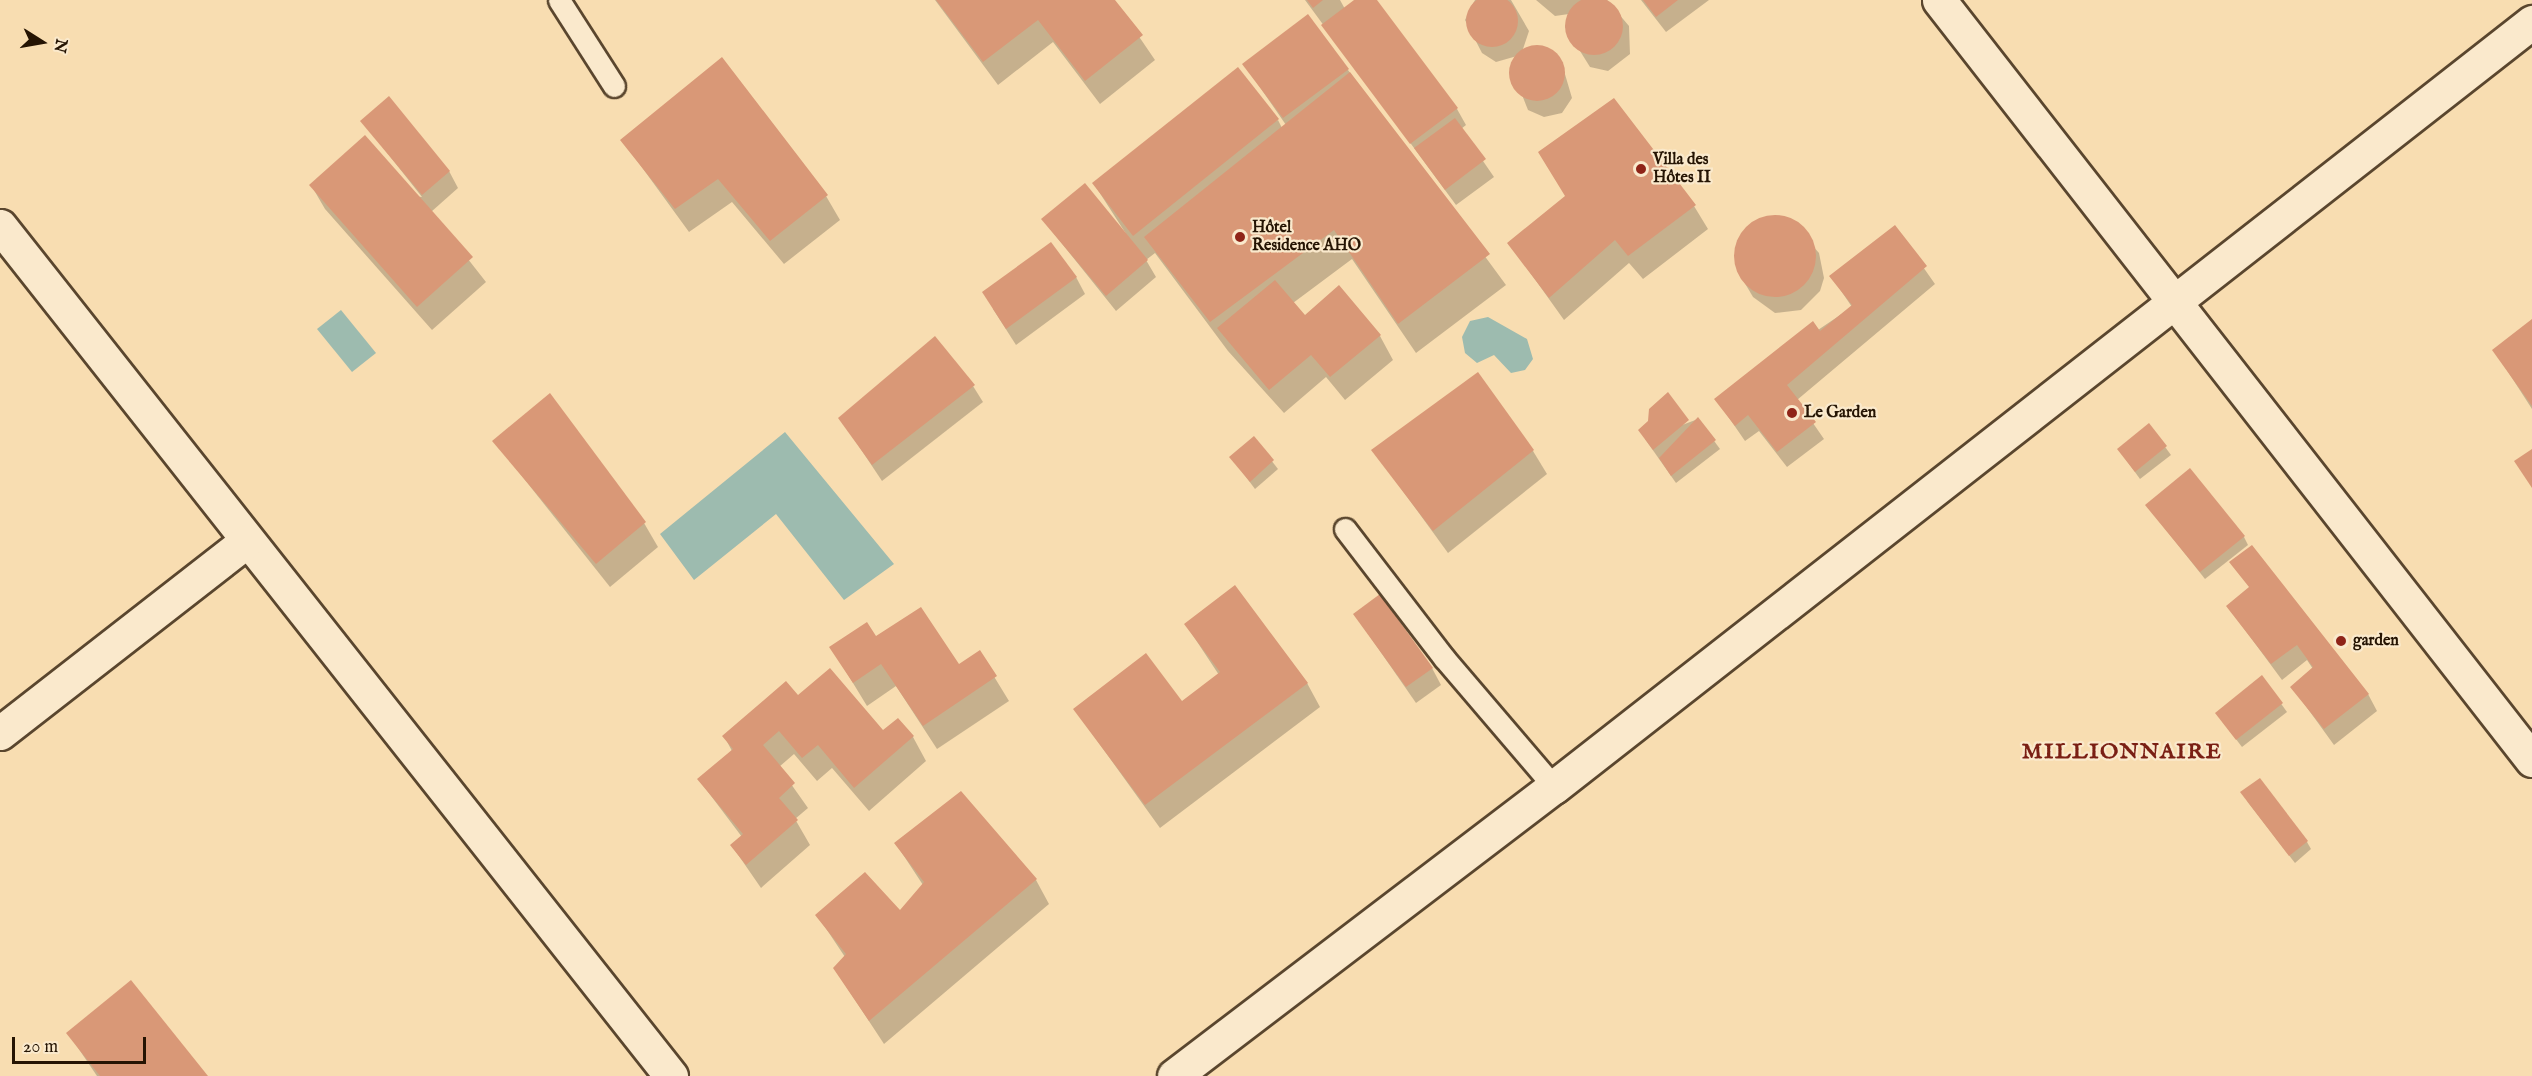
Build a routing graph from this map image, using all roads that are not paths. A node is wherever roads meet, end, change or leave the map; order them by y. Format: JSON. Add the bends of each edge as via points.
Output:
{"nodes":[{"id":1,"x":559,"y":0,"type":"edge"},
{"id":2,"x":1939,"y":0,"type":"edge"},
{"id":3,"x":2532,"y":22,"type":"edge"},
{"id":4,"x":614,"y":86,"type":"dead end"},
{"id":5,"x":0,"y":226,"type":"edge"},
{"id":6,"x":2178,"y":301,"type":"junction"},
{"id":7,"x":1345,"y":529,"type":"dead end"},
{"id":8,"x":245,"y":542,"type":"junction"},
{"id":9,"x":0,"y":733,"type":"edge"},
{"id":10,"x":2532,"y":759,"type":"edge"},
{"id":11,"x":1554,"y":787,"type":"junction"},
{"id":12,"x":671,"y":1076,"type":"edge"},
{"id":13,"x":1174,"y":1076,"type":"edge"}],
"edges":[{"from":1,"to":4,"type":"lane"},
{"from":2,"to":6,"type":"street"},
{"from":3,"to":6,"type":"street"},
{"from":5,"to":8,"type":"street"},
{"from":6,"to":10,"type":"street"},
{"from":6,"to":11,"type":"street"},
{"from":7,"to":11,"type":"lane","via":[[1444,658]]},
{"from":8,"to":9,"type":"street"},
{"from":8,"to":12,"type":"street"},
{"from":11,"to":13,"type":"street"}]}
